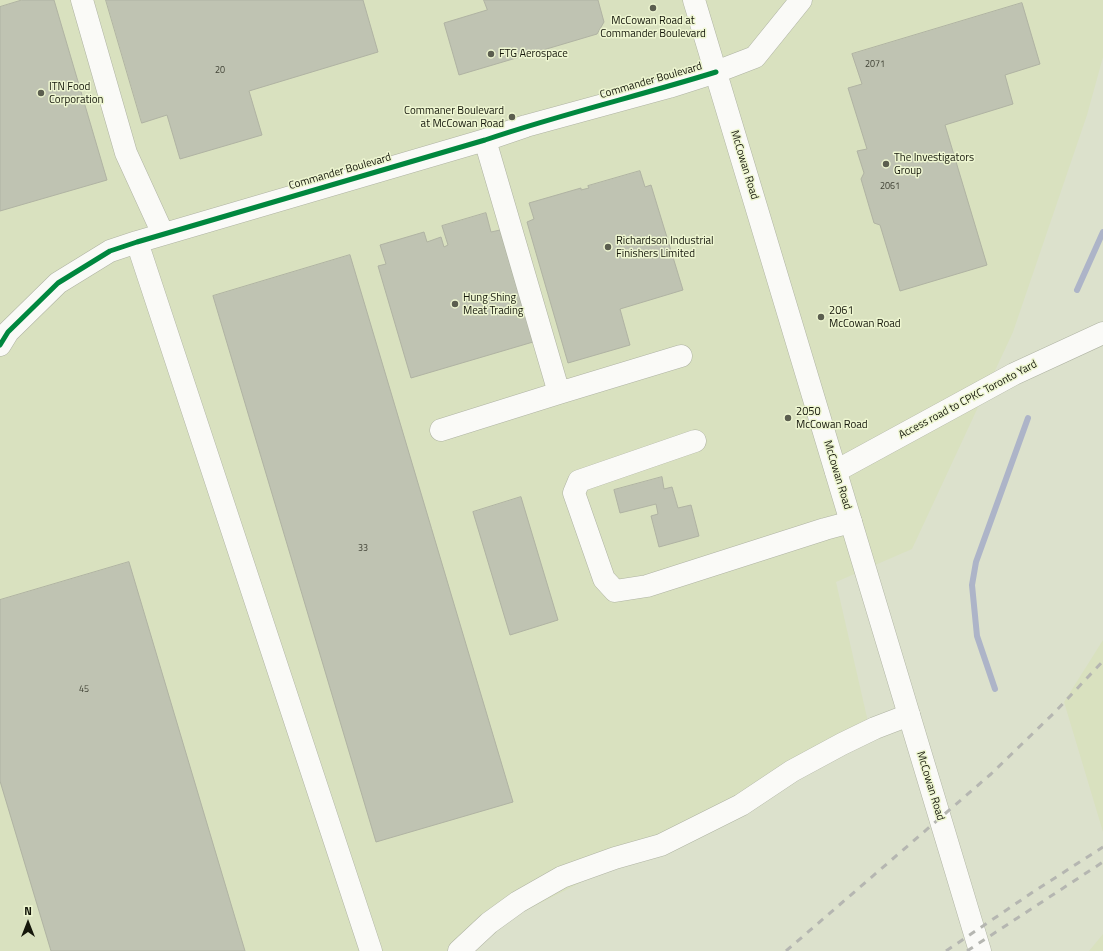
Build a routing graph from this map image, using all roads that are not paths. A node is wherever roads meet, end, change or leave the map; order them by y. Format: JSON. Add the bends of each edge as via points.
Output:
{"nodes":[{"id":1,"x":82,"y":0,"type":"edge"},
{"id":2,"x":694,"y":0,"type":"edge"},
{"id":3,"x":801,"y":0,"type":"edge"},
{"id":4,"x":716,"y":72,"type":"junction"},
{"id":5,"x":485,"y":140,"type":"junction"},
{"id":6,"x":163,"y":234,"type":"junction"},
{"id":7,"x":137,"y":242,"type":"junction"},
{"id":8,"x":1103,"y":333,"type":"edge"},
{"id":9,"x":0,"y":345,"type":"edge"},
{"id":10,"x":681,"y":356,"type":"dead end"},
{"id":11,"x":559,"y":393,"type":"junction"},
{"id":12,"x":441,"y":430,"type":"dead end"},
{"id":13,"x":695,"y":441,"type":"dead end"},
{"id":14,"x":836,"y":471,"type":"junction"},
{"id":15,"x":851,"y":522,"type":"junction"},
{"id":16,"x":909,"y":715,"type":"junction"},
{"id":17,"x":371,"y":951,"type":"edge"},
{"id":18,"x":459,"y":951,"type":"edge"},
{"id":19,"x":980,"y":951,"type":"edge"}],
"edges":[{"from":1,"to":6,"type":"main road","via":[[126,153]]},
{"from":2,"to":4,"type":"main road","name":"McCowan Road"},
{"from":3,"to":4,"type":"main road","name":"Commander Boulevard","via":[[755,57]]},
{"from":4,"to":5,"type":"main road","name":"Commander Boulevard"},
{"from":4,"to":14,"type":"main road","name":"McCowan Road"},
{"from":5,"to":6,"type":"main road","name":"Commander Boulevard"},
{"from":5,"to":11,"type":"main road"},
{"from":6,"to":7,"type":"main road","name":"Commander Boulevard"},
{"from":7,"to":9,"type":"main road","name":"Commander Boulevard","via":[[110,252],[58,283],[8,332]]},
{"from":7,"to":17,"type":"main road"},
{"from":8,"to":14,"type":"main road","name":"Access road to CPKC Toronto Yard","via":[[1014,374]]},
{"from":10,"to":11,"type":"main road"},
{"from":11,"to":12,"type":"main road"},
{"from":13,"to":15,"type":"main road","via":[[579,481],[574,493],[604,579],[615,591],[647,586],[825,528]]},
{"from":14,"to":15,"type":"main road","name":"McCowan Road"},
{"from":15,"to":16,"type":"main road","name":"McCowan Road"},
{"from":16,"to":18,"type":"main road","via":[[875,728],[817,757],[741,805],[661,845],[562,877],[518,902],[489,923]]},
{"from":16,"to":19,"type":"main road","name":"McCowan Road"}]}
